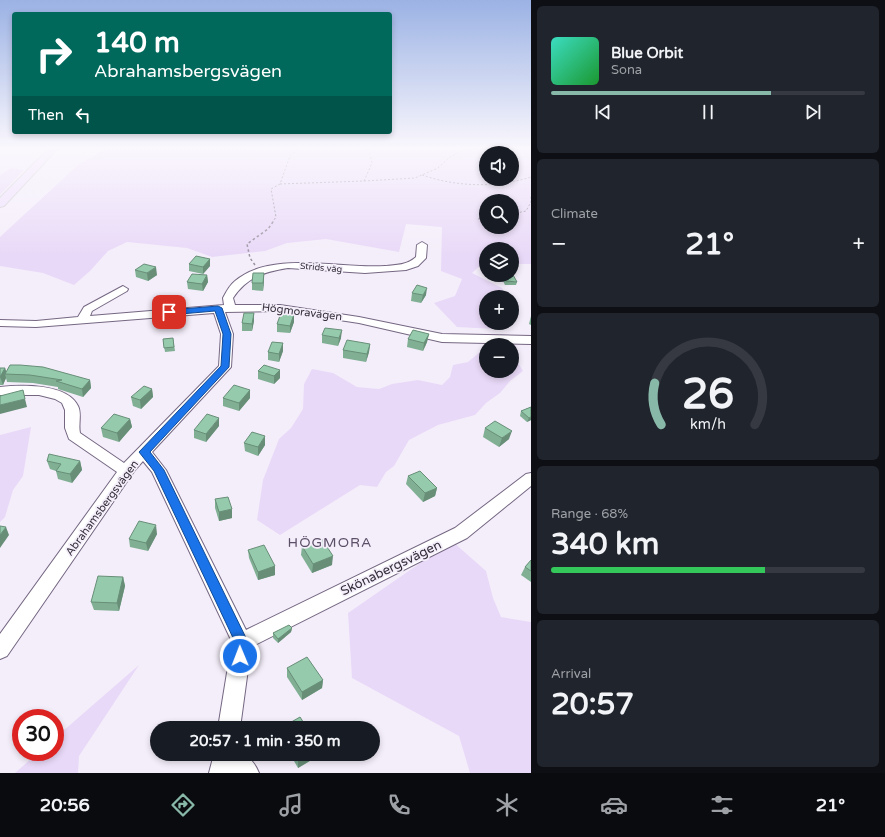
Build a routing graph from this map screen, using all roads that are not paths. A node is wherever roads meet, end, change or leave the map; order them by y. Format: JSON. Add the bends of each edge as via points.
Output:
{"nodes":[{"id":1,"x":20,"y":183,"type":"edge"},
{"id":2,"x":0,"y":204,"type":"edge"},
{"id":3,"x":422,"y":245,"type":"dead end"},
{"id":4,"x":123,"y":289,"type":"dead end"},
{"id":5,"x":224,"y":308,"type":"junction"},
{"id":6,"x":82,"y":320,"type":"junction"},
{"id":7,"x":0,"y":323,"type":"edge"},
{"id":8,"x":531,"y":340,"type":"edge"},
{"id":9,"x":0,"y":392,"type":"edge"},
{"id":10,"x":144,"y":452,"type":"junction"},
{"id":11,"x":126,"y":471,"type":"junction"},
{"id":12,"x":531,"y":478,"type":"edge"},
{"id":13,"x":242,"y":642,"type":"junction"},
{"id":14,"x":0,"y":650,"type":"edge"},
{"id":15,"x":230,"y":721,"type":"edge"},
{"id":16,"x":223,"y":761,"type":"edge"},
{"id":17,"x":248,"y":773,"type":"edge"}],
"edges":[{"from":1,"to":2,"type":"main road"},
{"from":3,"to":5,"type":"street","name":"Strids väg","via":[[421,258],[406,267],[347,270],[288,265],[260,271],[246,277],[232,289]]},
{"from":4,"to":6,"type":"street","via":[[88,309]]},
{"from":5,"to":6,"type":"street","name":"Högmoravägen"},
{"from":5,"to":8,"type":"street","name":"Högmoravägen","via":[[280,308],[320,313],[442,338]]},
{"from":5,"to":10,"type":"street","name":"Abrahamsbergsvägen","via":[[227,334],[225,367]]},
{"from":6,"to":7,"type":"street","name":"Högmoravägen","via":[[36,324]]},
{"from":9,"to":11,"type":"street","via":[[41,391],[65,399],[73,413],[71,431],[74,436]]},
{"from":10,"to":11,"type":"street","name":"Abrahamsbergsvägen"},
{"from":10,"to":13,"type":"street","via":[[158,470]]},
{"from":11,"to":14,"type":"street","name":"Abrahamsbergsvägen"},
{"from":12,"to":13,"type":"street","name":"Skönabergsvägen","via":[[461,533]]},
{"from":13,"to":15,"type":"street"},
{"from":16,"to":17,"type":"street","via":[[243,766]]}]}
